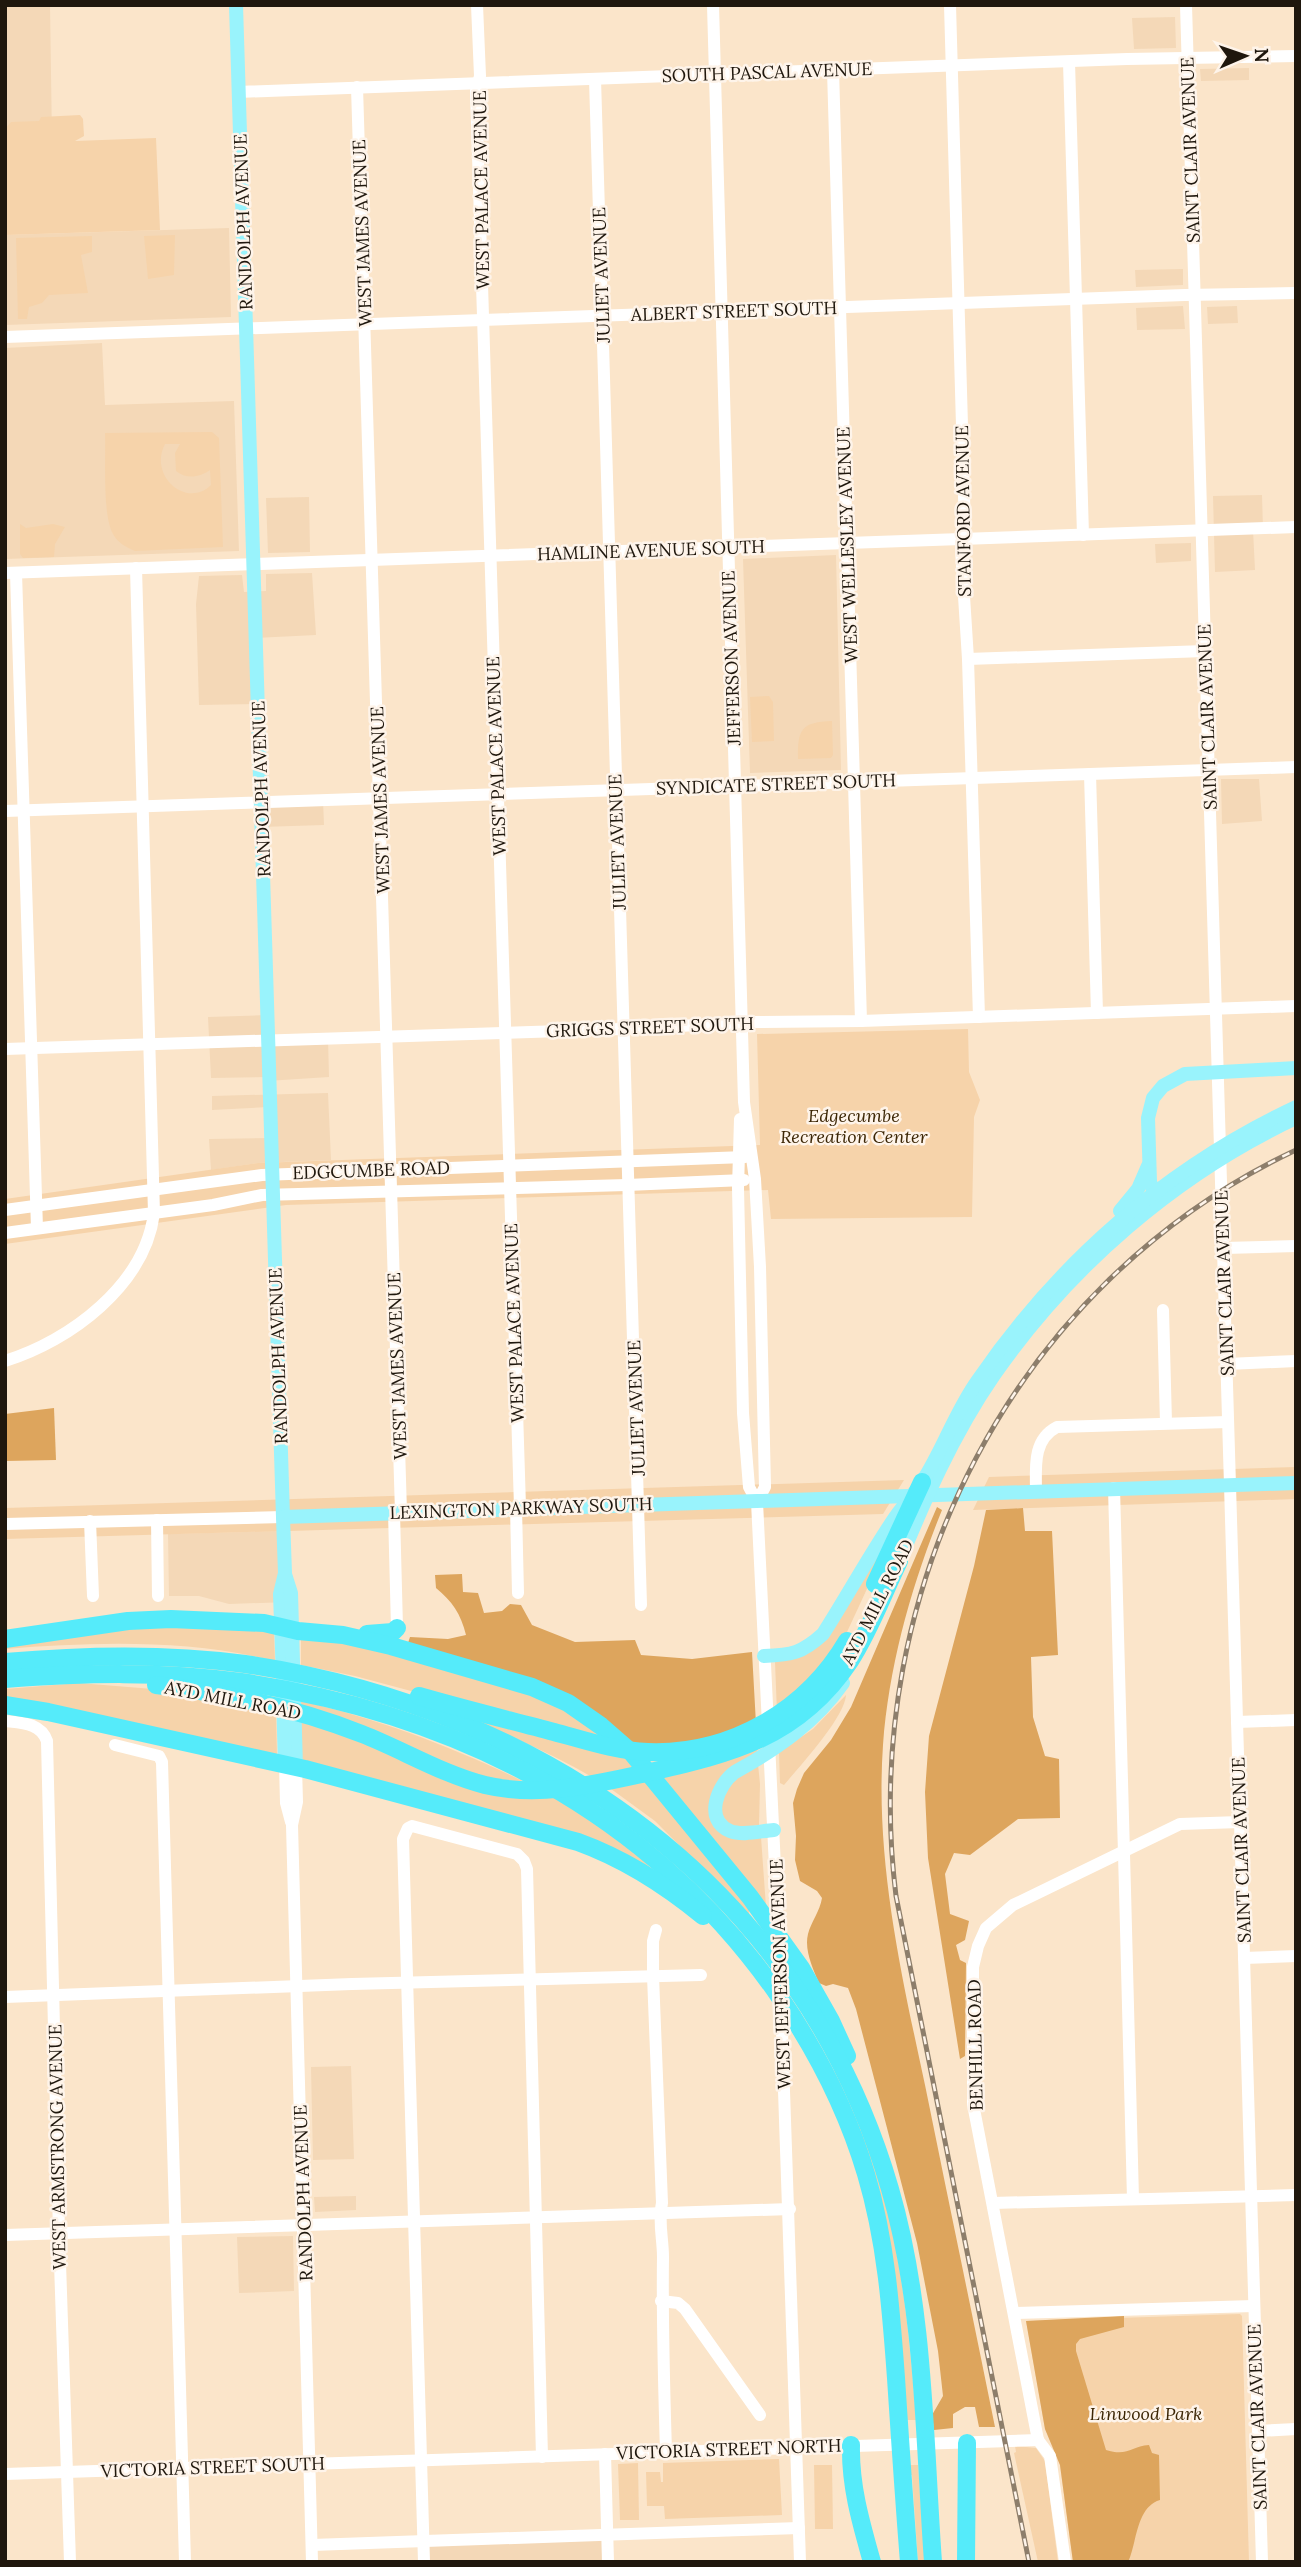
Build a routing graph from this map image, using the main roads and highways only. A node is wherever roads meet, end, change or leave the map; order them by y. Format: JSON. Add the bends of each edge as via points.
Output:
{"nodes":[{"id":1,"x":236,"y":5,"type":"edge"},
{"id":2,"x":1296,"y":1068,"type":"edge"},
{"id":3,"x":1218,"y":1077,"type":"junction"},
{"id":4,"x":1296,"y":1107,"type":"edge"},
{"id":5,"x":1296,"y":1118,"type":"edge"},
{"id":6,"x":1149,"y":1161,"type":"junction"},
{"id":7,"x":1157,"y":1194,"type":"junction"},
{"id":8,"x":1083,"y":1255,"type":"junction"},
{"id":9,"x":922,"y":1482,"type":"junction"},
{"id":10,"x":1296,"y":1483,"type":"edge"},
{"id":11,"x":283,"y":1517,"type":"junction"},
{"id":12,"x":899,"y":1561,"type":"junction"},
{"id":13,"x":398,"y":1623,"type":"road end"},
{"id":14,"x":343,"y":1635,"type":"junction"},
{"id":15,"x":287,"y":1636,"type":"junction"},
{"id":16,"x":5,"y":1639,"type":"edge"},
{"id":17,"x":764,"y":1656,"type":"road end"},
{"id":18,"x":203,"y":1660,"type":"junction"},
{"id":19,"x":5,"y":1662,"type":"edge"},
{"id":20,"x":62,"y":1675,"type":"junction"},
{"id":21,"x":5,"y":1679,"type":"edge"},
{"id":22,"x":5,"y":1705,"type":"edge"},
{"id":23,"x":290,"y":1765,"type":"junction"},
{"id":24,"x":774,"y":1830,"type":"road end"},
{"id":25,"x":752,"y":1959,"type":"junction"},
{"id":26,"x":877,"y":2150,"type":"junction"},
{"id":27,"x":967,"y":2443,"type":"road end"},
{"id":28,"x":852,"y":2445,"type":"road end"},
{"id":29,"x":872,"y":2562,"type":"edge"},
{"id":30,"x":909,"y":2562,"type":"edge"},
{"id":31,"x":933,"y":2562,"type":"edge"},
{"id":32,"x":966,"y":2562,"type":"edge"}],
"edges":[{"from":1,"to":11,"type":"main road","name":"RANDOLPH AVENUE"},
{"from":2,"to":3,"type":"main road"},
{"from":3,"to":6,"type":"main road","via":[[1185,1074],[1158,1091],[1149,1112]]},
{"from":3,"to":7,"type":"main road","via":[[1181,1085],[1158,1107]]},
{"from":4,"to":7,"type":"main road","name":"AYD MILL ROAD","via":[[1219,1148]]},
{"from":5,"to":7,"type":"main road","name":"AYD MILL ROAD"},
{"from":6,"to":7,"type":"main road"},
{"from":6,"to":8,"type":"main road","via":[[1138,1189]]},
{"from":7,"to":8,"type":"main road","name":"AYD MILL ROAD","via":[[1119,1219]]},
{"from":7,"to":12,"type":"main road","name":"AYD MILL ROAD","via":[[1073,1279],[993,1377],[945,1460]]},
{"from":8,"to":9,"type":"main road","name":"AYD MILL ROAD","via":[[1031,1309],[977,1381]]},
{"from":9,"to":17,"type":"main road","name":"AYD MILL ROAD","via":[[823,1634],[807,1648],[789,1655]]},
{"from":9,"to":18,"type":"highway","via":[[863,1611],[830,1667],[778,1715],[710,1746],[633,1751],[358,1680],[251,1660]]},
{"from":10,"to":11,"type":"main road","name":"LEXINGTON PARKWAY SOUTH"},
{"from":11,"to":15,"type":"main road","name":"RANDOLPH AVENUE","via":[[285,1573],[280,1594]]},
{"from":12,"to":20,"type":"highway","name":"AYD MILL ROAD","via":[[850,1660],[799,1716],[733,1751],[601,1783],[541,1791],[498,1787],[454,1774],[344,1727],[268,1703]]},
{"from":12,"to":24,"type":"main road","via":[[855,1664],[832,1698],[796,1734],[730,1776],[719,1789],[716,1814],[723,1827],[738,1833]]},
{"from":13,"to":14,"type":"highway","via":[[386,1633]]},
{"from":14,"to":15,"type":"highway"},
{"from":14,"to":26,"type":"highway","via":[[532,1687],[584,1713],[632,1753],[788,1947],[843,2045],[865,2100]]},
{"from":15,"to":16,"type":"highway","via":[[264,1623],[128,1620]]},
{"from":15,"to":23,"type":"main road","name":"RANDOLPH AVENUE"},
{"from":18,"to":19,"type":"highway","via":[[72,1656]]},
{"from":18,"to":26,"type":"highway","via":[[313,1677],[387,1697],[488,1734],[589,1788],[625,1813],[685,1860],[788,1977],[852,2088]]},
{"from":20,"to":21,"type":"highway"},
{"from":20,"to":25,"type":"highway","via":[[175,1675],[240,1682],[309,1694],[460,1742],[558,1789],[600,1816],[673,1872]]},
{"from":22,"to":23,"type":"highway"},
{"from":23,"to":25,"type":"highway","via":[[598,1850],[664,1885]]},
{"from":25,"to":30,"type":"highway","via":[[818,2059],[852,2133],[877,2217],[890,2297]]},
{"from":26,"to":31,"type":"highway","via":[[908,2266],[917,2332]]},
{"from":27,"to":32,"type":"highway"},
{"from":28,"to":29,"type":"highway","via":[[856,2504]]}]}
